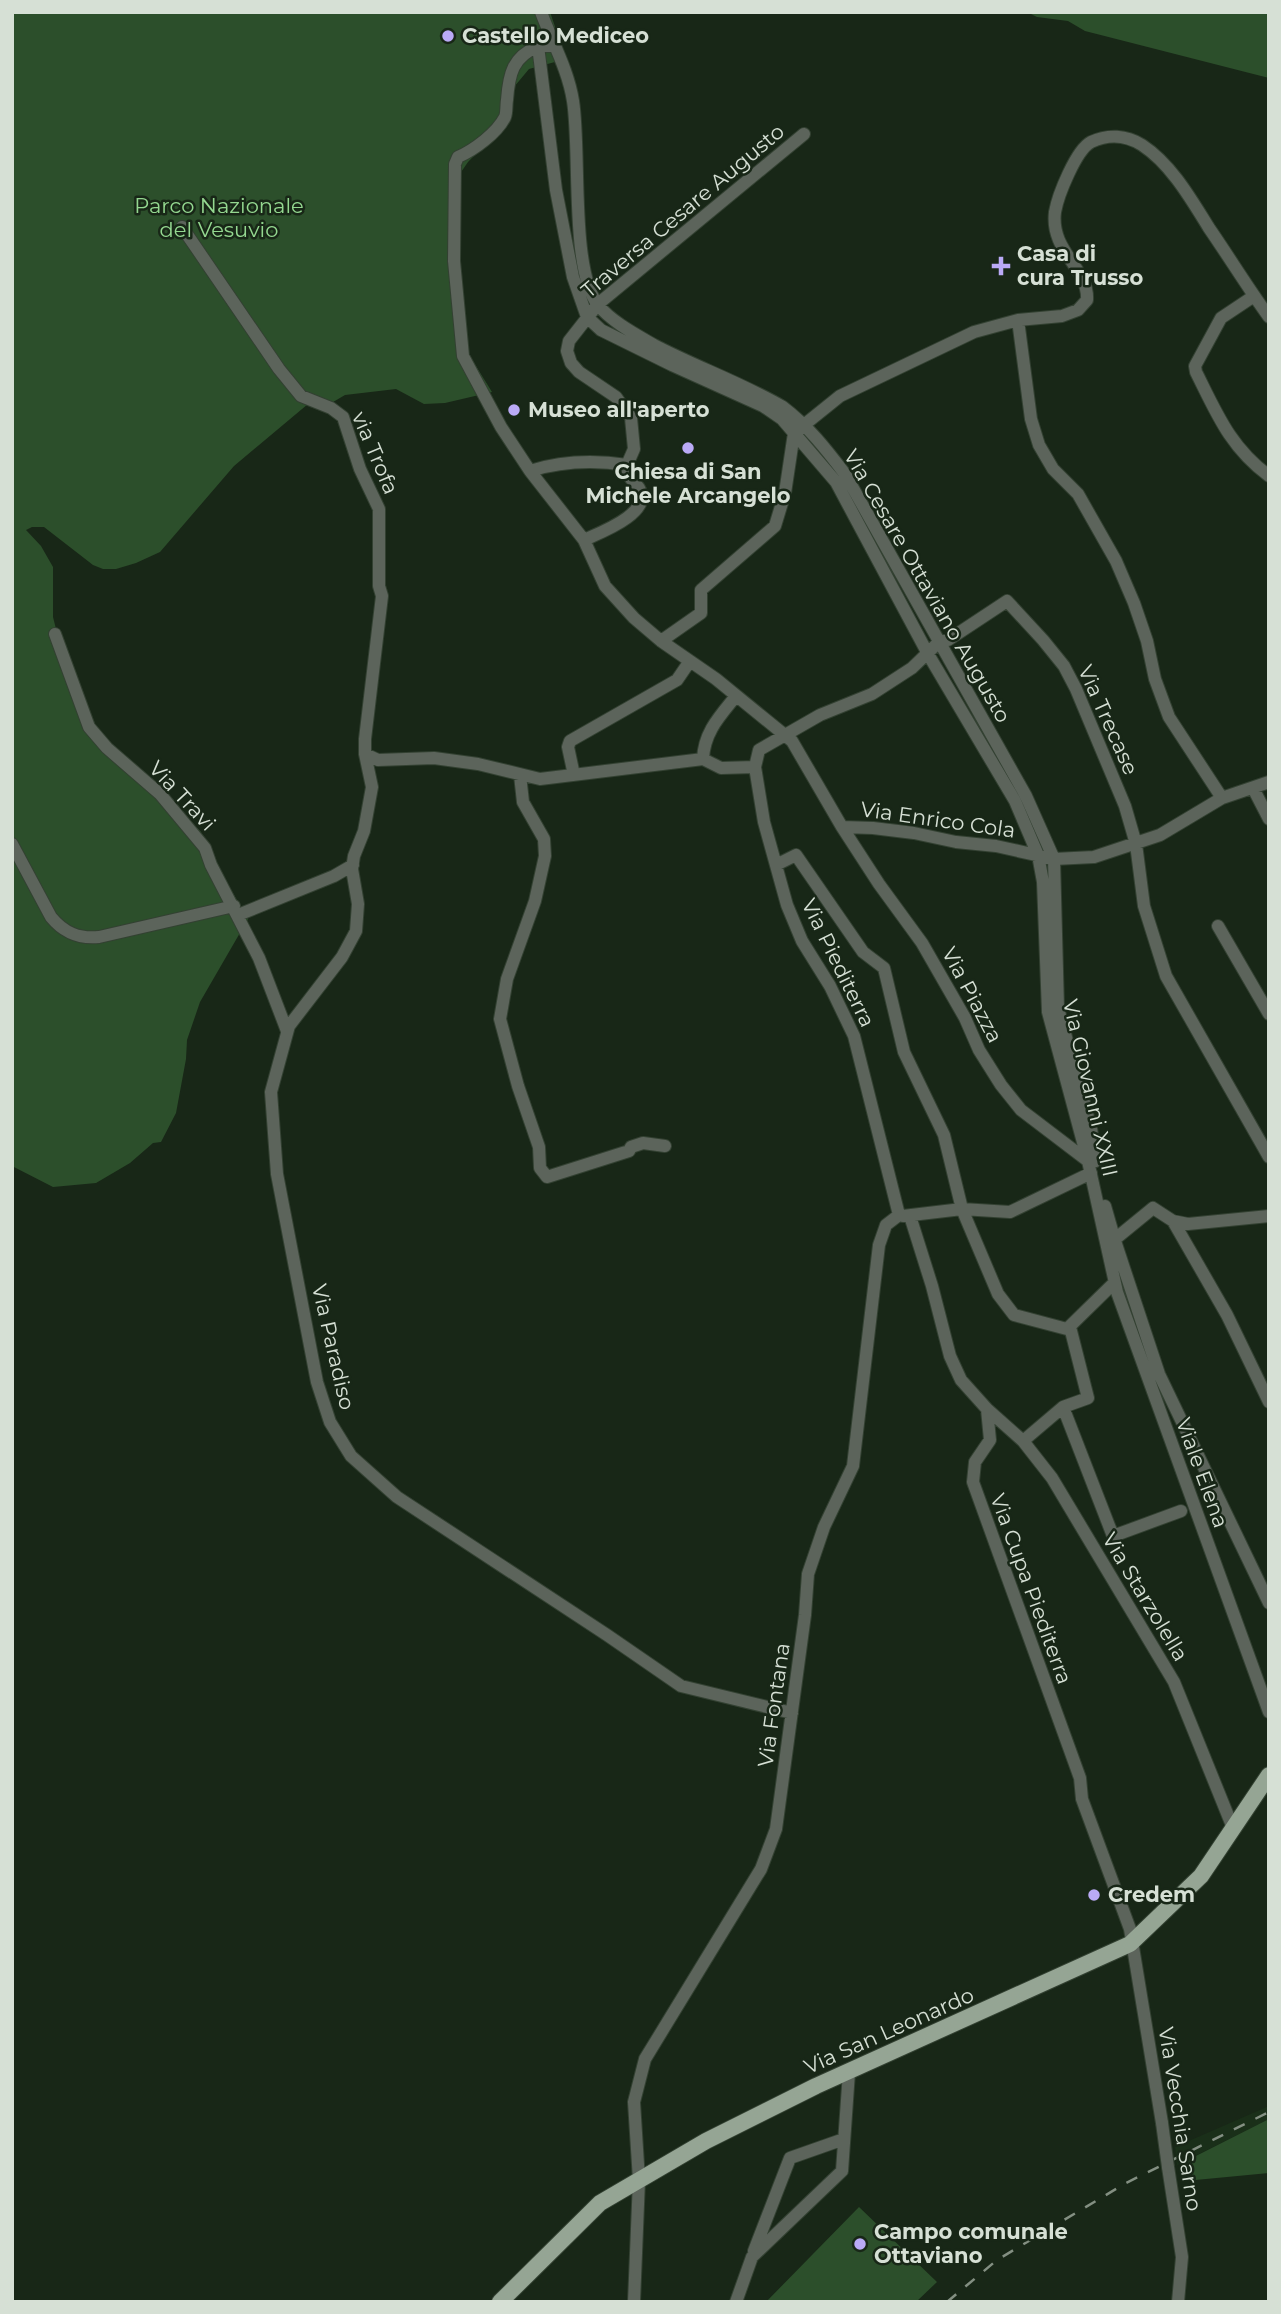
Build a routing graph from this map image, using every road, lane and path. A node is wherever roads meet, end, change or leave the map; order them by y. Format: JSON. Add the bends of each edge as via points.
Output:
{"nodes":[{"id":1,"x":541,"y":12,"type":"edge"},
{"id":2,"x":538,"y":46,"type":"junction"},
{"id":3,"x":554,"y":47,"type":"junction"},
{"id":4,"x":804,"y":134,"type":"dead end"},
{"id":5,"x":182,"y":227,"type":"dead end"},
{"id":6,"x":1254,"y":296,"type":"junction"},
{"id":7,"x":597,"y":304,"type":"junction"},
{"id":8,"x":587,"y":317,"type":"junction"},
{"id":9,"x":1269,"y":317,"type":"edge"},
{"id":10,"x":1018,"y":320,"type":"junction"},
{"id":11,"x":805,"y":424,"type":"junction"},
{"id":12,"x":794,"y":433,"type":"junction"},
{"id":13,"x":627,"y":465,"type":"junction"},
{"id":14,"x":530,"y":471,"type":"junction"},
{"id":15,"x":1269,"y":476,"type":"edge"},
{"id":16,"x":583,"y":540,"type":"junction"},
{"id":17,"x":55,"y":634,"type":"dead end"},
{"id":18,"x":661,"y":642,"type":"junction"},
{"id":19,"x":939,"y":642,"type":"junction"},
{"id":20,"x":928,"y":654,"type":"junction"},
{"id":21,"x":690,"y":662,"type":"junction"},
{"id":22,"x":736,"y":696,"type":"junction"},
{"id":23,"x":784,"y":734,"type":"junction"},
{"id":24,"x":365,"y":754,"type":"junction"},
{"id":25,"x":703,"y":759,"type":"junction"},
{"id":26,"x":755,"y":767,"type":"junction"},
{"id":27,"x":520,"y":775,"type":"junction"},
{"id":28,"x":574,"y":775,"type":"junction"},
{"id":29,"x":1269,"y":782,"type":"edge"},
{"id":30,"x":1253,"y":788,"type":"junction"},
{"id":31,"x":1222,"y":798,"type":"junction"},
{"id":32,"x":1269,"y":819,"type":"edge"},
{"id":33,"x":842,"y":827,"type":"junction"},
{"id":34,"x":12,"y":844,"type":"edge"},
{"id":35,"x":1136,"y":844,"type":"junction"},
{"id":36,"x":1038,"y":855,"type":"junction"},
{"id":37,"x":1054,"y":859,"type":"junction"},
{"id":38,"x":353,"y":865,"type":"junction"},
{"id":39,"x":776,"y":865,"type":"junction"},
{"id":40,"x":236,"y":910,"type":"junction"},
{"id":41,"x":1219,"y":926,"type":"dead end"},
{"id":42,"x":1269,"y":1014,"type":"edge"},
{"id":43,"x":287,"y":1031,"type":"junction"},
{"id":44,"x":665,"y":1146,"type":"dead end"},
{"id":45,"x":1269,"y":1157,"type":"edge"},
{"id":46,"x":1090,"y":1167,"type":"junction"},
{"id":47,"x":962,"y":1209,"type":"junction"},
{"id":48,"x":905,"y":1216,"type":"junction"},
{"id":49,"x":1269,"y":1216,"type":"edge"},
{"id":50,"x":1173,"y":1221,"type":"junction"},
{"id":51,"x":1110,"y":1243,"type":"junction"},
{"id":52,"x":1114,"y":1283,"type":"junction"},
{"id":53,"x":1070,"y":1327,"type":"junction"},
{"id":54,"x":1269,"y":1402,"type":"edge"},
{"id":55,"x":1063,"y":1407,"type":"junction"},
{"id":56,"x":987,"y":1409,"type":"junction"},
{"id":57,"x":1023,"y":1441,"type":"junction"},
{"id":58,"x":1181,"y":1511,"type":"dead end"},
{"id":59,"x":1113,"y":1536,"type":"junction"},
{"id":60,"x":1091,"y":1545,"type":"junction"},
{"id":61,"x":1269,"y":1603,"type":"edge"},
{"id":62,"x":1269,"y":1712,"type":"edge"},
{"id":63,"x":792,"y":1713,"type":"junction"},
{"id":64,"x":1269,"y":1775,"type":"edge"},
{"id":65,"x":1233,"y":1828,"type":"junction"},
{"id":66,"x":1130,"y":1944,"type":"junction"},
{"id":67,"x":849,"y":2071,"type":"junction"},
{"id":68,"x":844,"y":2139,"type":"junction"},
{"id":69,"x":639,"y":2180,"type":"junction"},
{"id":70,"x":752,"y":2257,"type":"junction"},
{"id":71,"x":500,"y":2302,"type":"edge"},
{"id":72,"x":634,"y":2302,"type":"edge"},
{"id":73,"x":736,"y":2302,"type":"edge"},
{"id":74,"x":1178,"y":2302,"type":"edge"}],
"edges":[{"from":1,"to":3,"type":"street","name":"Via Cesare Ottaviano Augusto"},
{"from":2,"to":3,"type":"street"},
{"from":2,"to":8,"type":"street","via":[[556,190],[573,277]]},
{"from":2,"to":14,"type":"street","name":"Via Enrico Cola","via":[[524,52],[515,65],[505,116],[454,164],[454,261],[463,356]]},
{"from":3,"to":7,"type":"street","name":"Via Cesare Ottaviano Augusto","via":[[568,74],[573,103],[583,266]]},
{"from":4,"to":7,"type":"street","name":"Traversa Cesare Augusto"},
{"from":5,"to":24,"type":"street","name":"via Trofa","via":[[294,387],[306,400],[344,417],[360,469],[379,509],[382,596]]},
{"from":6,"to":9,"type":"street"},
{"from":6,"to":10,"type":"street","via":[[1163,163],[1119,135],[1101,137],[1085,146],[1055,211],[1061,248],[1088,289],[1087,300],[1078,310],[1062,316]]},
{"from":6,"to":15,"type":"street","via":[[1221,318],[1195,366],[1230,438]]},
{"from":7,"to":8,"type":"street","name":"Traversa Cesare Augusto"},
{"from":7,"to":11,"type":"street","name":"Via Cesare Ottaviano Augusto","via":[[630,332],[767,398]]},
{"from":8,"to":12,"type":"street","name":"Via Cesare Ottaviano Augusto","via":[[601,330],[762,405]]},
{"from":8,"to":13,"type":"street","name":"Traversa Cesare Augusto","via":[[567,351],[579,372],[616,397],[627,411],[634,434]]},
{"from":10,"to":11,"type":"street","via":[[974,332],[840,396]]},
{"from":10,"to":31,"type":"street","via":[[1031,419],[1039,445],[1053,469],[1078,494],[1116,561],[1147,641],[1169,717]]},
{"from":11,"to":12,"type":"street"},
{"from":11,"to":19,"type":"street","name":"Via Cesare Ottaviano Augusto","via":[[845,474]]},
{"from":12,"to":18,"type":"street","via":[[775,526],[701,590],[701,613]]},
{"from":12,"to":20,"type":"street","name":"Via Cesare Ottaviano Augusto","via":[[836,482]]},
{"from":13,"to":14,"type":"street","via":[[556,463]]},
{"from":13,"to":16,"type":"street","via":[[628,475],[640,489],[636,509],[626,519]]},
{"from":14,"to":16,"type":"street","name":"Via Enrico Cola"},
{"from":16,"to":18,"type":"street","name":"Via Enrico Cola","via":[[605,586]]},
{"from":17,"to":40,"type":"street","name":"Via Travi","via":[[89,727],[160,794],[205,848]]},
{"from":18,"to":21,"type":"street","name":"Via Enrico Cola"},
{"from":19,"to":20,"type":"street"},
{"from":19,"to":35,"type":"street","name":"Via Trecase","via":[[1007,601],[1016,610],[1064,666],[1076,689]]},
{"from":19,"to":37,"type":"street","name":"Via Cesare Ottaviano Augusto","via":[[1026,796]]},
{"from":20,"to":23,"type":"street","via":[[872,694]]},
{"from":20,"to":36,"type":"street","name":"Via Cesare Ottaviano Augusto","via":[[1015,801]]},
{"from":21,"to":22,"type":"street","name":"Via Enrico Cola"},
{"from":21,"to":28,"type":"street","via":[[677,680],[570,741]]},
{"from":22,"to":23,"type":"street","name":"Via Enrico Cola"},
{"from":22,"to":25,"type":"street","via":[[710,729]]},
{"from":23,"to":26,"type":"street","via":[[759,750]]},
{"from":23,"to":33,"type":"street","name":"Via Enrico Cola"},
{"from":24,"to":27,"type":"street","via":[[378,760],[467,762]]},
{"from":24,"to":38,"type":"street","name":"Via Paradiso","via":[[372,787]]},
{"from":25,"to":26,"type":"street","via":[[721,768]]},
{"from":25,"to":28,"type":"street"},
{"from":26,"to":39,"type":"street","name":"Via Piediterra"},
{"from":27,"to":28,"type":"street","via":[[540,779]]},
{"from":27,"to":44,"type":"street","via":[[523,802],[544,839],[545,856],[535,901],[507,979],[500,1019],[539,1147],[540,1168],[547,1177],[629,1152],[643,1143]]},
{"from":29,"to":30,"type":"street","name":"Via Enrico Cola"},
{"from":30,"to":31,"type":"street","name":"Via Enrico Cola"},
{"from":30,"to":32,"type":"street"},
{"from":31,"to":35,"type":"street","name":"Via Enrico Cola"},
{"from":33,"to":36,"type":"street","name":"Via Enrico Cola","via":[[914,833]]},
{"from":33,"to":46,"type":"street","name":"Via Piazza","via":[[922,943],[1001,1085],[1021,1110]]},
{"from":34,"to":40,"type":"street","via":[[51,917],[68,933],[99,937]]},
{"from":35,"to":37,"type":"street","name":"Via Enrico Cola","via":[[1094,857]]},
{"from":35,"to":45,"type":"street","name":"Via Trecase","via":[[1144,906],[1167,976]]},
{"from":36,"to":37,"type":"street","name":"Via Enrico Cola"},
{"from":36,"to":46,"type":"street","name":"Via Giovanni XXIII","via":[[1048,1012]]},
{"from":37,"to":51,"type":"street","name":"Via Giovanni XXIII","via":[[1058,1009],[1091,1128]]},
{"from":38,"to":40,"type":"street"},
{"from":38,"to":43,"type":"street","name":"Via Paradiso","via":[[358,919],[353,939]]},
{"from":39,"to":47,"type":"street","via":[[796,855],[863,952],[884,968],[904,1052],[944,1135]]},
{"from":39,"to":48,"type":"street","name":"Via Piediterra","via":[[802,941],[854,1036]]},
{"from":40,"to":43,"type":"street","name":"Via Travi"},
{"from":41,"to":42,"type":"street"},
{"from":43,"to":63,"type":"street","name":"Via Paradiso","via":[[271,1092],[277,1174],[317,1382],[330,1422],[351,1456],[397,1497],[681,1686]]},
{"from":46,"to":47,"type":"street","via":[[1010,1212]]},
{"from":46,"to":51,"type":"street","name":"Via Giovanni XXIII"},
{"from":47,"to":48,"type":"street"},
{"from":47,"to":53,"type":"street","via":[[998,1294],[1014,1315]]},
{"from":48,"to":56,"type":"street","via":[[932,1286],[950,1356],[961,1380]]},
{"from":48,"to":63,"type":"street","name":"Via Fontana","via":[[886,1225],[879,1245],[853,1466],[808,1574]]},
{"from":49,"to":50,"type":"street","via":[[1188,1224]]},
{"from":50,"to":51,"type":"street","via":[[1153,1208]]},
{"from":50,"to":54,"type":"street","via":[[1227,1315]]},
{"from":51,"to":52,"type":"street","name":"Viale Elena"},
{"from":51,"to":61,"type":"street","name":"Viale Elena","via":[[1159,1374]]},
{"from":52,"to":53,"type":"street"},
{"from":52,"to":62,"type":"street","name":"Viale Elena"},
{"from":53,"to":55,"type":"street","via":[[1088,1398]]},
{"from":55,"to":57,"type":"street"},
{"from":55,"to":59,"type":"street"},
{"from":56,"to":57,"type":"street","name":"Via Starzolella"},
{"from":56,"to":66,"type":"street","name":"Via Cupa Piediterra","via":[[990,1440],[975,1462],[972,1482],[1080,1778],[1082,1799],[1129,1929]]},
{"from":57,"to":60,"type":"street","name":"Via Starzolella","via":[[1052,1478]]},
{"from":58,"to":59,"type":"street"},
{"from":59,"to":60,"type":"street"},
{"from":60,"to":65,"type":"street","name":"Via Starzolella","via":[[1174,1682]]},
{"from":63,"to":69,"type":"street","name":"Via Fontana","via":[[776,1829],[761,1869],[645,2059],[634,2102]]},
{"from":64,"to":65,"type":"main road","name":"Via San Leonardo"},
{"from":65,"to":66,"type":"main road","name":"Via San Leonardo","via":[[1201,1876]]},
{"from":66,"to":67,"type":"main road","name":"Via San Leonardo"},
{"from":66,"to":74,"type":"street","name":"Via Vecchia Sarno","bridge":true,"via":[[1182,2257]]},
{"from":67,"to":68,"type":"street"},
{"from":67,"to":69,"type":"main road","name":"Via San Leonardo","via":[[706,2141]]},
{"from":68,"to":70,"type":"street","via":[[842,2171]]},
{"from":68,"to":70,"type":"street","via":[[790,2158]]},
{"from":69,"to":71,"type":"main road","name":"Via San Leonardo","via":[[600,2203]]},
{"from":69,"to":72,"type":"street","name":"Via Fontana"},
{"from":70,"to":73,"type":"street"}]}
